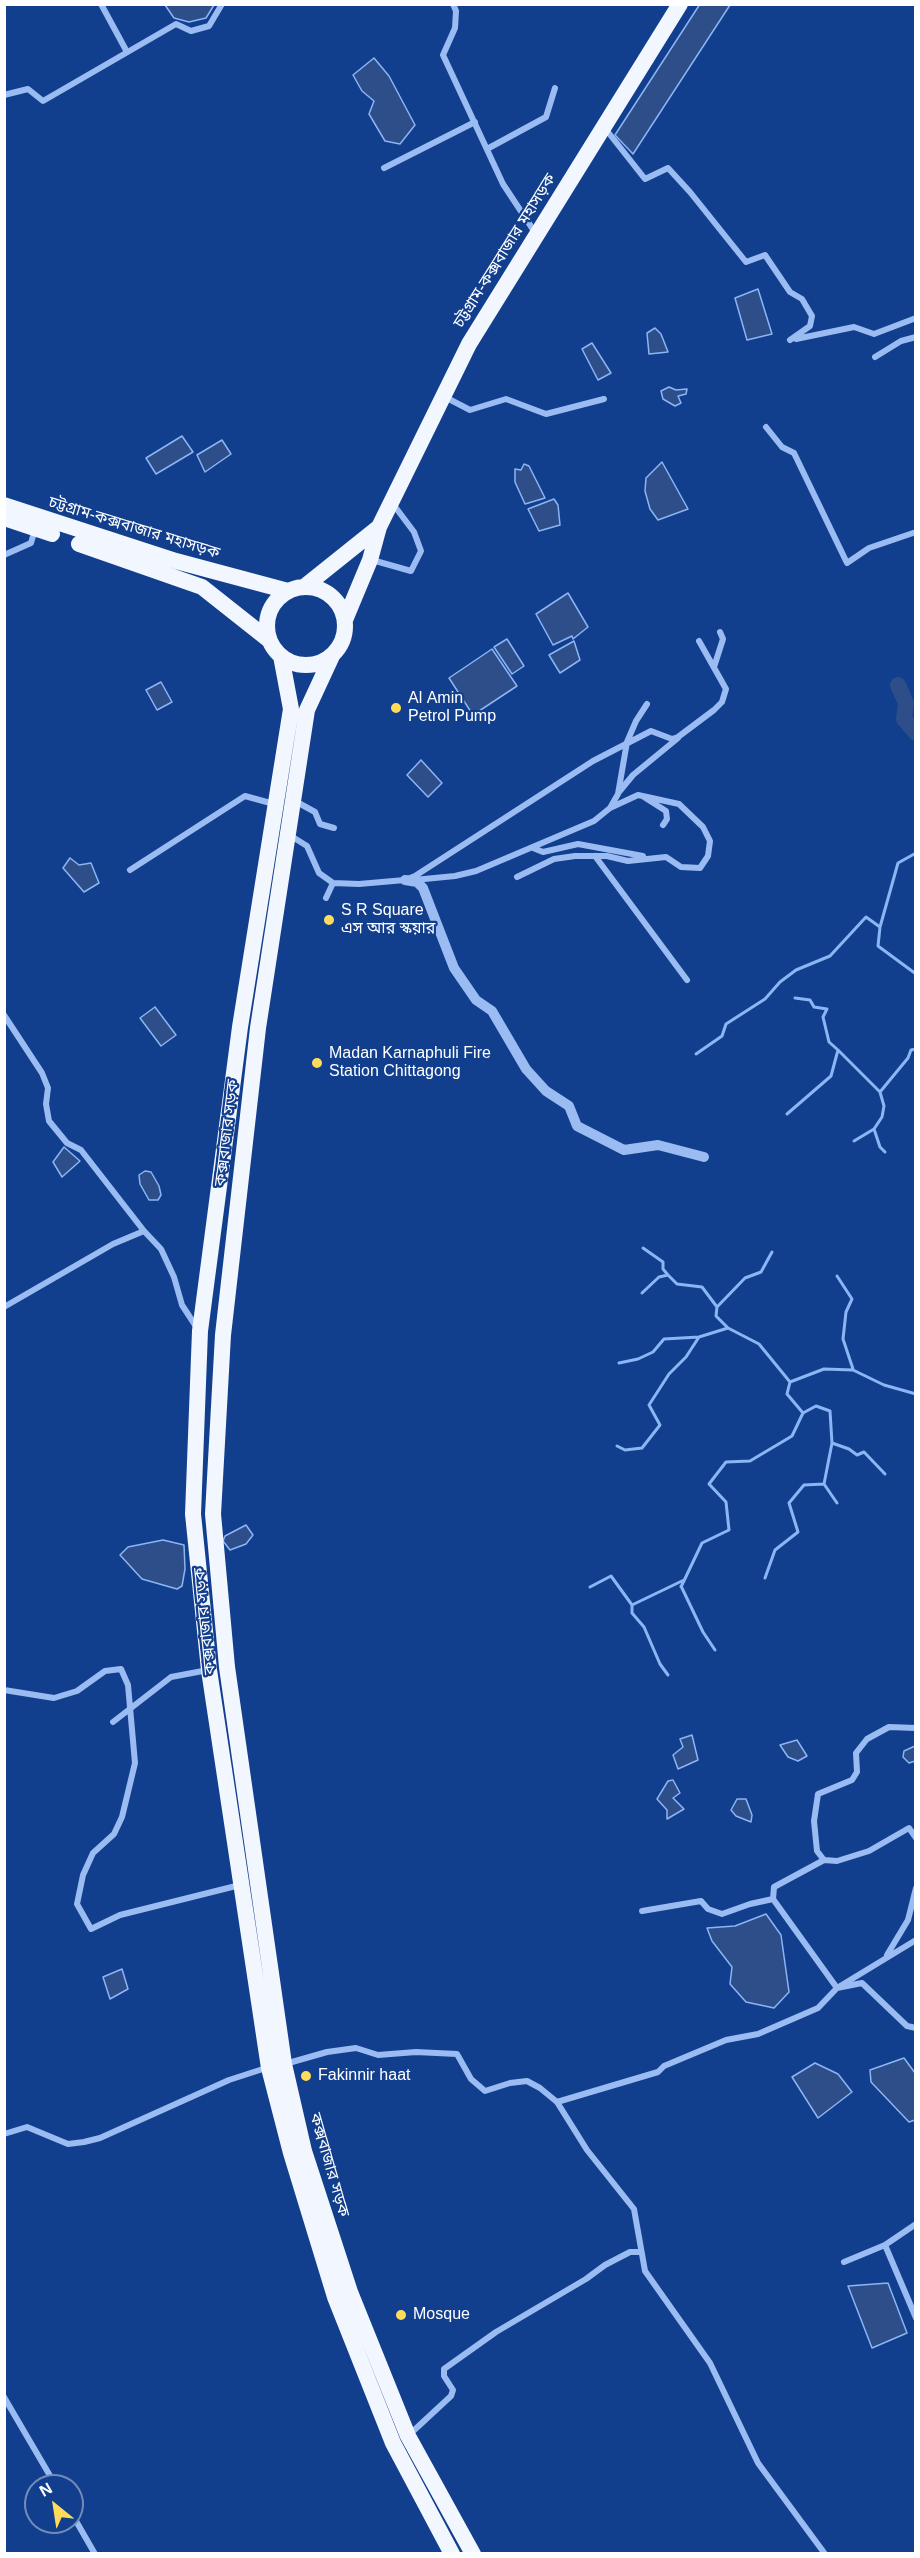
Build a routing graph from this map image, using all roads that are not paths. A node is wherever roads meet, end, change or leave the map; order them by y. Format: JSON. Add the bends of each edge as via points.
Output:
{"nodes":[{"id":1,"x":101,"y":4,"type":"edge"},
{"id":2,"x":222,"y":4,"type":"edge"},
{"id":3,"x":453,"y":4,"type":"edge"},
{"id":4,"x":680,"y":4,"type":"edge"},
{"id":5,"x":127,"y":52,"type":"junction"},
{"id":6,"x":555,"y":88,"type":"dead end"},
{"id":7,"x":4,"y":94,"type":"edge"},
{"id":8,"x":475,"y":122,"type":"junction"},
{"id":9,"x":604,"y":127,"type":"junction"},
{"id":10,"x":487,"y":149,"type":"junction"},
{"id":11,"x":384,"y":168,"type":"dead end"},
{"id":12,"x":537,"y":235,"type":"junction"},
{"id":13,"x":915,"y":318,"type":"edge"},
{"id":14,"x":915,"y":337,"type":"edge"},
{"id":15,"x":875,"y":357,"type":"dead end"},
{"id":16,"x":442,"y":395,"type":"junction"},
{"id":17,"x":604,"y":399,"type":"dead end"},
{"id":18,"x":766,"y":427,"type":"dead end"},
{"id":19,"x":392,"y":503,"type":"junction"},
{"id":20,"x":4,"y":505,"type":"edge"},
{"id":21,"x":4,"y":518,"type":"edge"},
{"id":22,"x":379,"y":526,"type":"junction"},
{"id":23,"x":35,"y":529,"type":"junction"},
{"id":24,"x":915,"y":531,"type":"edge"},
{"id":25,"x":4,"y":555,"type":"edge"},
{"id":26,"x":370,"y":560,"type":"junction"},
{"id":27,"x":296,"y":589,"type":"junction"},
{"id":28,"x":345,"y":620,"type":"junction"},
{"id":29,"x":720,"y":632,"type":"dead end"},
{"id":30,"x":269,"y":640,"type":"junction"},
{"id":31,"x":699,"y":641,"type":"dead end"},
{"id":32,"x":281,"y":656,"type":"junction"},
{"id":33,"x":332,"y":656,"type":"junction"},
{"id":34,"x":714,"y":667,"type":"junction"},
{"id":35,"x":647,"y":704,"type":"dead end"},
{"id":36,"x":678,"y":737,"type":"junction"},
{"id":37,"x":627,"y":742,"type":"junction"},
{"id":38,"x":618,"y":794,"type":"junction"},
{"id":39,"x":641,"y":795,"type":"junction"},
{"id":40,"x":284,"y":802,"type":"junction"},
{"id":41,"x":610,"y":808,"type":"junction"},
{"id":42,"x":663,"y":825,"type":"dead end"},
{"id":43,"x":334,"y":828,"type":"dead end"},
{"id":44,"x":287,"y":834,"type":"junction"},
{"id":45,"x":533,"y":848,"type":"junction"},
{"id":46,"x":595,"y":856,"type":"junction"},
{"id":47,"x":657,"y":858,"type":"junction"},
{"id":48,"x":130,"y":870,"type":"dead end"},
{"id":49,"x":517,"y":877,"type":"dead end"},
{"id":50,"x":405,"y":880,"type":"junction"},
{"id":51,"x":333,"y":883,"type":"junction"},
{"id":52,"x":326,"y":898,"type":"dead end"},
{"id":53,"x":687,"y":980,"type":"dead end"},
{"id":54,"x":4,"y":1015,"type":"edge"},
{"id":55,"x":704,"y":1157,"type":"dead end"},
{"id":56,"x":144,"y":1231,"type":"junction"},
{"id":57,"x":4,"y":1307,"type":"edge"},
{"id":58,"x":200,"y":1331,"type":"junction"},
{"id":59,"x":209,"y":1670,"type":"junction"},
{"id":60,"x":4,"y":1690,"type":"edge"},
{"id":61,"x":130,"y":1711,"type":"junction"},
{"id":62,"x":113,"y":1722,"type":"dead end"},
{"id":63,"x":915,"y":1728,"type":"edge"},
{"id":64,"x":915,"y":1838,"type":"edge"},
{"id":65,"x":824,"y":1860,"type":"junction"},
{"id":66,"x":241,"y":1885,"type":"junction"},
{"id":67,"x":915,"y":1888,"type":"edge"},
{"id":68,"x":773,"y":1899,"type":"junction"},
{"id":69,"x":642,"y":1911,"type":"dead end"},
{"id":70,"x":915,"y":1940,"type":"edge"},
{"id":71,"x":885,"y":1957,"type":"junction"},
{"id":72,"x":837,"y":1988,"type":"junction"},
{"id":73,"x":915,"y":2028,"type":"edge"},
{"id":74,"x":276,"y":2066,"type":"junction"},
{"id":75,"x":557,"y":2102,"type":"junction"},
{"id":76,"x":4,"y":2134,"type":"edge"},
{"id":77,"x":915,"y":2224,"type":"edge"},
{"id":78,"x":885,"y":2245,"type":"junction"},
{"id":79,"x":641,"y":2252,"type":"junction"},
{"id":80,"x":844,"y":2262,"type":"dead end"},
{"id":81,"x":915,"y":2319,"type":"edge"},
{"id":82,"x":4,"y":2397,"type":"edge"},
{"id":83,"x":400,"y":2439,"type":"junction"},
{"id":84,"x":49,"y":2474,"type":"edge"},
{"id":85,"x":84,"y":2534,"type":"edge"},
{"id":86,"x":95,"y":2553,"type":"edge"},
{"id":87,"x":452,"y":2553,"type":"edge"},
{"id":88,"x":473,"y":2553,"type":"edge"},
{"id":89,"x":825,"y":2553,"type":"edge"}],
"edges":[{"from":1,"to":5,"type":"street"},
{"from":2,"to":5,"type":"street","via":[[209,26],[191,31],[176,24]]},
{"from":3,"to":8,"type":"street","via":[[455,28],[443,55]]},
{"from":4,"to":9,"type":"highway","name":"চট্টগ্রাম-কক্সবাজার মহাসড়ক"},
{"from":5,"to":7,"type":"street","via":[[43,101],[28,89]]},
{"from":6,"to":10,"type":"street","via":[[546,117]]},
{"from":8,"to":10,"type":"street"},
{"from":8,"to":11,"type":"street"},
{"from":9,"to":12,"type":"highway","name":"চট্টগ্রাম-কক্সবাজার মহাসড়ক"},
{"from":9,"to":13,"type":"street","via":[[645,179],[668,168],[746,262],[765,255],[812,316],[810,326],[790,340],[854,327],[874,334]]},
{"from":10,"to":12,"type":"street","via":[[503,184]]},
{"from":12,"to":16,"type":"highway","name":"চট্টগ্রাম-কক্সবাজার মহাসড়ক"},
{"from":14,"to":15,"type":"street"},
{"from":16,"to":17,"type":"street","via":[[470,410],[506,399],[546,414]]},
{"from":16,"to":19,"type":"highway","name":"চট্টগ্রাম-কক্সবাজার মহাসড়ক"},
{"from":18,"to":24,"type":"street","via":[[783,447],[794,453],[847,563],[869,548]]},
{"from":19,"to":22,"type":"highway","name":"চট্টগ্রাম-কক্সবাজার মহাসড়ক"},
{"from":19,"to":26,"type":"street","via":[[414,532],[421,551],[411,571]]},
{"from":20,"to":27,"type":"highway","name":"চট্টগ্রাম-কক্সবাজার মহাসড়ক","via":[[144,552]]},
{"from":21,"to":23,"type":"highway","name":"চট্টগ্রাম-কক্সবাজার মহাসড়ক"},
{"from":22,"to":26,"type":"highway","name":"চট্টগ্রাম-কক্সবাজার মহাসড়ক"},
{"from":22,"to":27,"type":"highway","name":"চট্টগ্রাম-কক্সবাজার মহাসড়ক"},
{"from":23,"to":25,"type":"street","via":[[30,543]]},
{"from":23,"to":30,"type":"highway","name":"চট্টগ্রাম-কক্সবাজার মহাসড়ক","via":[[202,587]]},
{"from":26,"to":28,"type":"highway","name":"চট্টগ্রাম-কক্সবাজার মহাসড়ক"},
{"from":27,"to":28,"type":"highway","via":[[313,587],[331,595]]},
{"from":27,"to":30,"type":"highway","via":[[280,596],[269,612]]},
{"from":28,"to":33,"type":"highway","via":[[342,643]]},
{"from":29,"to":34,"type":"street","via":[[723,639]]},
{"from":30,"to":32,"type":"highway"},
{"from":31,"to":34,"type":"street"},
{"from":32,"to":33,"type":"highway","via":[[289,662],[307,665]]},
{"from":32,"to":40,"type":"highway","name":"কক্সবাজার সড়ক","via":[[291,708]]},
{"from":33,"to":40,"type":"highway","name":"কক্সবাজার সড়ক","via":[[307,710]]},
{"from":34,"to":36,"type":"street","via":[[726,696]]},
{"from":35,"to":37,"type":"street"},
{"from":36,"to":37,"type":"street","via":[[672,739],[651,731]]},
{"from":36,"to":38,"type":"street","via":[[633,775]]},
{"from":37,"to":38,"type":"street"},
{"from":37,"to":50,"type":"street"},
{"from":38,"to":41,"type":"street"},
{"from":39,"to":41,"type":"street"},
{"from":39,"to":42,"type":"street","via":[[666,812]]},
{"from":39,"to":47,"type":"street","via":[[679,804],[703,827],[710,841],[708,856],[700,868],[681,867],[666,857]]},
{"from":40,"to":43,"type":"street","via":[[315,812],[320,824]]},
{"from":40,"to":44,"type":"highway","name":"কক্সবাজার সড়ক"},
{"from":40,"to":48,"type":"street","via":[[245,796]]},
{"from":40,"to":58,"type":"highway","name":"কক্সবাজার সড়ক","via":[[240,1027]]},
{"from":41,"to":45,"type":"street","via":[[594,821]]},
{"from":44,"to":51,"type":"street","via":[[307,846],[319,873]]},
{"from":44,"to":74,"type":"highway","name":"কক্সবাজার সড়ক","via":[[258,1028],[223,1335],[213,1514],[227,1666]]},
{"from":45,"to":47,"type":"street","via":[[543,852],[578,844]]},
{"from":45,"to":50,"type":"street","via":[[455,876]]},
{"from":46,"to":47,"type":"street","via":[[628,861]]},
{"from":46,"to":49,"type":"street","via":[[554,859]]},
{"from":46,"to":53,"type":"street"},
{"from":50,"to":51,"type":"street"},
{"from":50,"to":55,"type":"street","via":[[417,882],[423,888],[454,968],[476,1000],[492,1011],[526,1069],[546,1091],[569,1106],[577,1126],[624,1150],[658,1145]]},
{"from":51,"to":52,"type":"street"},
{"from":54,"to":56,"type":"street","via":[[42,1073],[48,1088],[49,1121],[67,1143],[81,1150]]},
{"from":56,"to":57,"type":"street","via":[[113,1244]]},
{"from":56,"to":58,"type":"street","via":[[161,1249],[182,1305]]},
{"from":58,"to":59,"type":"highway","name":"কক্সবাজার সড়ক","via":[[193,1514]]},
{"from":59,"to":61,"type":"street","via":[[171,1677]]},
{"from":59,"to":66,"type":"highway","name":"কক্সবাজার সড়ক"},
{"from":60,"to":61,"type":"street","via":[[54,1698],[77,1691],[105,1671],[121,1669],[128,1686]]},
{"from":61,"to":62,"type":"street"},
{"from":61,"to":66,"type":"street","via":[[135,1763],[122,1817],[114,1834],[93,1852],[77,1904],[88,1927],[169,1901]]},
{"from":63,"to":65,"type":"street","via":[[889,1727],[867,1739],[856,1753],[857,1772],[852,1780],[818,1794],[814,1821],[817,1851]]},
{"from":64,"to":65,"type":"street","via":[[909,1828],[869,1851],[837,1861]]},
{"from":65,"to":68,"type":"street","via":[[774,1887]]},
{"from":66,"to":74,"type":"highway","name":"কক্সবাজার সড়ক"},
{"from":67,"to":71,"type":"street","via":[[908,1920]]},
{"from":68,"to":69,"type":"street","via":[[722,1914],[708,1910],[701,1900]]},
{"from":68,"to":72,"type":"street"},
{"from":70,"to":71,"type":"street"},
{"from":71,"to":72,"type":"street"},
{"from":72,"to":73,"type":"street","via":[[862,1983],[907,2026]]},
{"from":72,"to":75,"type":"street","via":[[818,2008],[758,2034],[726,2040],[658,2072]]},
{"from":74,"to":75,"type":"street","via":[[327,2052],[356,2049],[378,2055],[457,2054],[471,2079],[485,2091],[526,2081]]},
{"from":74,"to":76,"type":"street","via":[[229,2080],[84,2142],[68,2144],[27,2127]]},
{"from":74,"to":83,"type":"highway","name":"কক্সবাজার সড়ক","via":[[294,2163],[335,2297]]},
{"from":75,"to":79,"type":"street","via":[[587,2150],[634,2209]]},
{"from":77,"to":78,"type":"street"},
{"from":78,"to":80,"type":"street"},
{"from":78,"to":81,"type":"street"},
{"from":79,"to":83,"type":"street","via":[[630,2252],[604,2265],[496,2331],[444,2369],[453,2390],[451,2396]]},
{"from":79,"to":89,"type":"street","via":[[645,2271],[658,2293],[710,2363],[758,2463]]},
{"from":82,"to":84,"type":"street"},
{"from":83,"to":87,"type":"highway","name":"কক্সবাজার সড়ক"},
{"from":83,"to":88,"type":"highway","name":"কক্সবাজার সড়ক"},
{"from":85,"to":86,"type":"street"}]}
